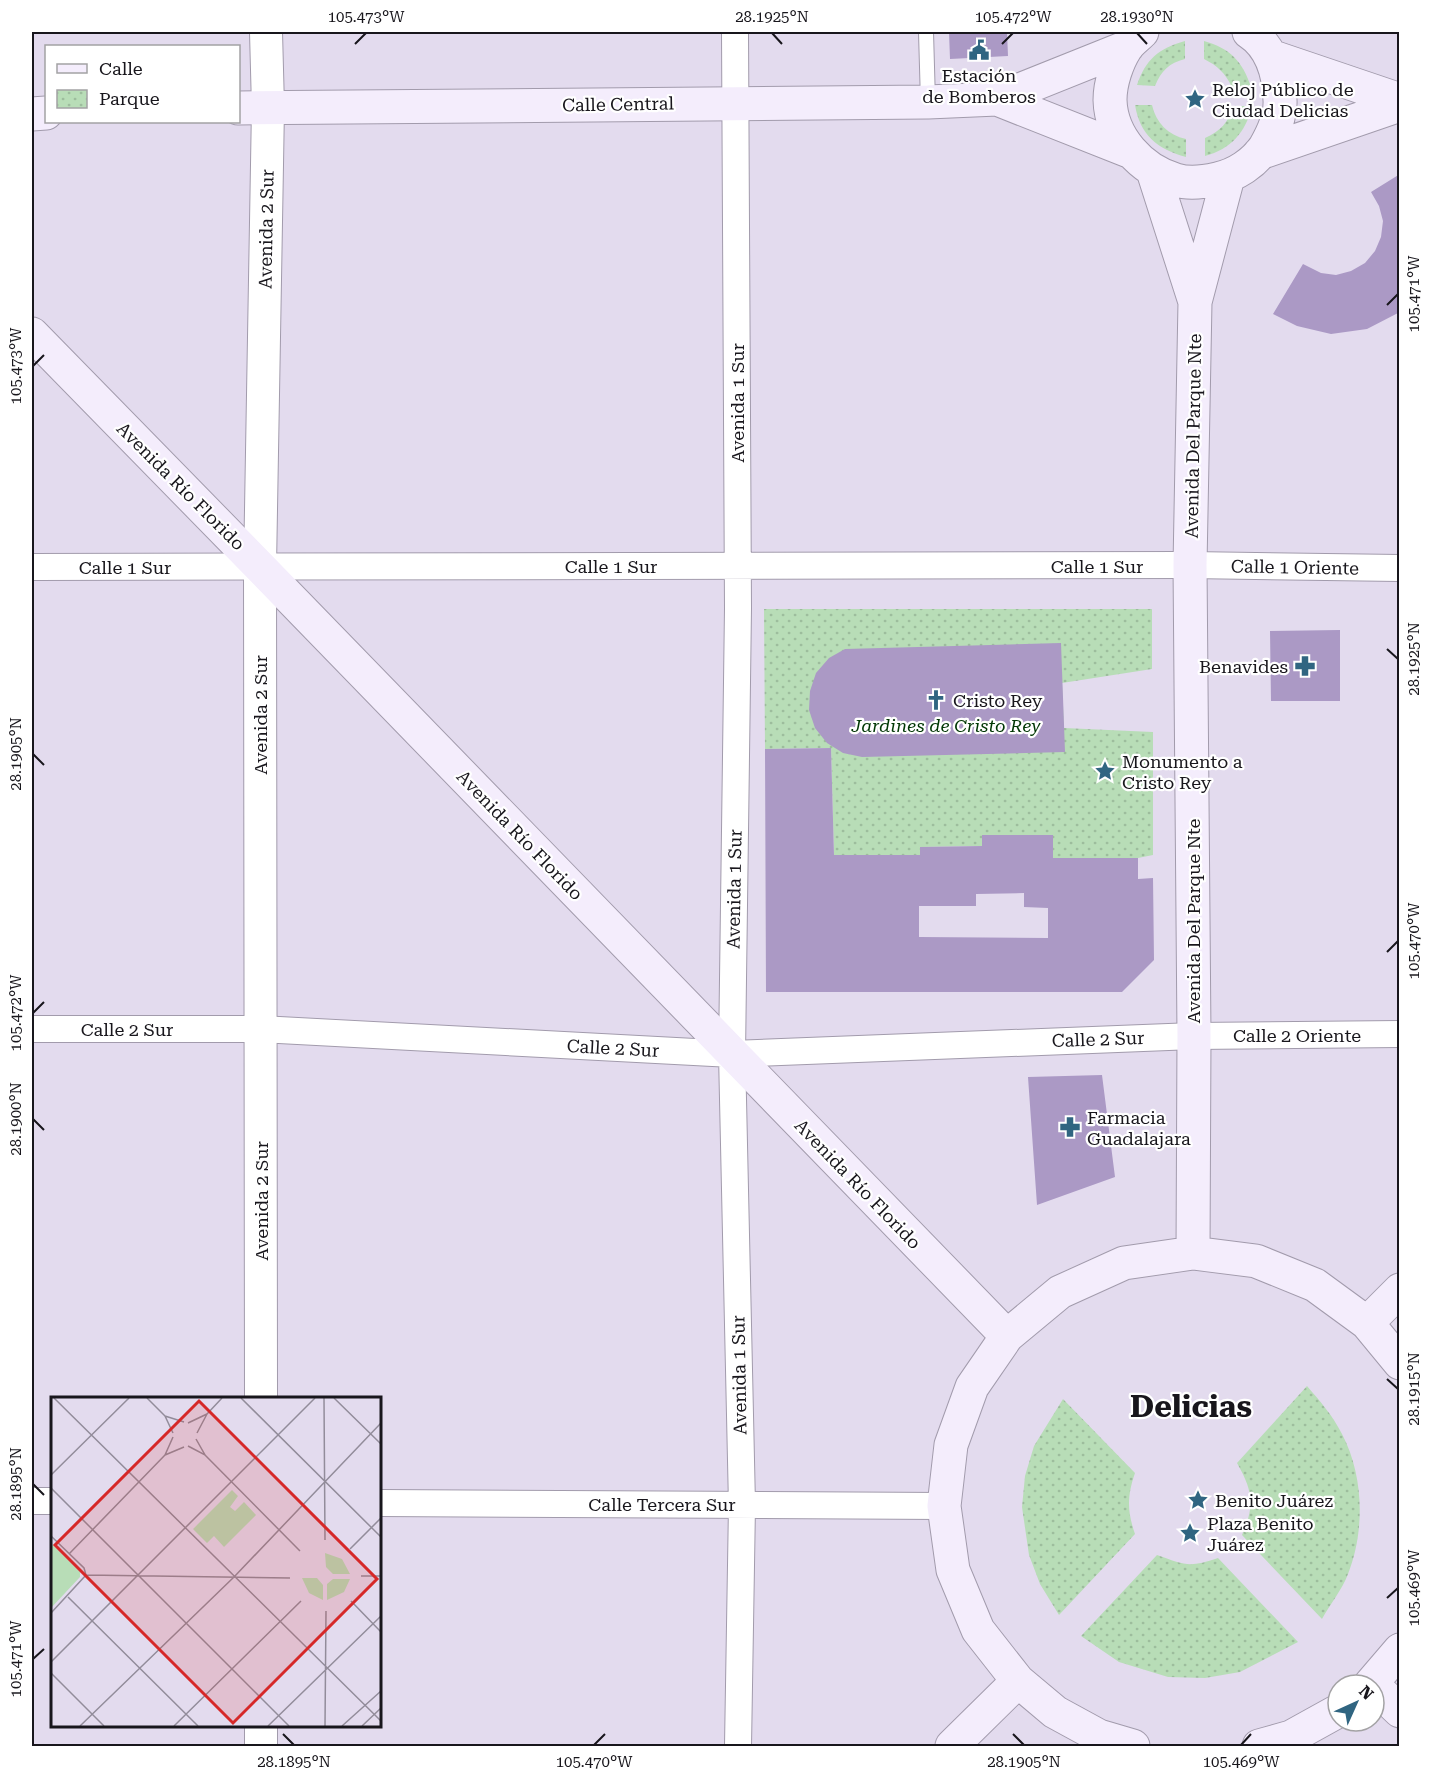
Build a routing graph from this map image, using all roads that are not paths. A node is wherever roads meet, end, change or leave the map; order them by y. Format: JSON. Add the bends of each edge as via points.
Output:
{"nodes":[{"id":1,"x":266,"y":32,"type":"edge"},
{"id":2,"x":735,"y":32,"type":"edge"},
{"id":3,"x":926,"y":32,"type":"edge"},
{"id":4,"x":1256,"y":38,"type":"edge"},
{"id":5,"x":1134,"y":39,"type":"edge"},
{"id":6,"x":997,"y":99,"type":"junction"},
{"id":7,"x":1400,"y":100,"type":"edge"},
{"id":8,"x":735,"y":102,"type":"junction"},
{"id":9,"x":928,"y":102,"type":"junction"},
{"id":10,"x":1400,"y":105,"type":"edge"},
{"id":11,"x":253,"y":108,"type":"edge"},
{"id":12,"x":1260,"y":153,"type":"junction"},
{"id":13,"x":1142,"y":161,"type":"junction"},
{"id":14,"x":1228,"y":177,"type":"junction"},
{"id":15,"x":1195,"y":302,"type":"junction"},
{"id":16,"x":32,"y":334,"type":"edge"},
{"id":17,"x":738,"y":566,"type":"junction"},
{"id":18,"x":1190,"y":566,"type":"junction"},
{"id":19,"x":32,"y":567,"type":"edge"},
{"id":20,"x":260,"y":567,"type":"junction"},
{"id":21,"x":1400,"y":568,"type":"edge"},
{"id":22,"x":32,"y":1029,"type":"edge"},
{"id":23,"x":260,"y":1029,"type":"junction"},
{"id":24,"x":1400,"y":1034,"type":"edge"},
{"id":25,"x":1194,"y":1036,"type":"junction"},
{"id":26,"x":732,"y":1054,"type":"junction"},
{"id":27,"x":1192,"y":1253,"type":"junction"},
{"id":28,"x":1400,"y":1290,"type":"edge"},
{"id":29,"x":1367,"y":1323,"type":"junction"},
{"id":30,"x":1007,"y":1336,"type":"junction"},
{"id":31,"x":1400,"y":1363,"type":"edge"},
{"id":32,"x":261,"y":1397,"type":"edge"},
{"id":33,"x":32,"y":1501,"type":"edge"},
{"id":34,"x":51,"y":1501,"type":"edge"},
{"id":35,"x":381,"y":1503,"type":"edge"},
{"id":36,"x":742,"y":1505,"type":"junction"},
{"id":37,"x":944,"y":1506,"type":"junction"},
{"id":38,"x":1400,"y":1650,"type":"edge"},
{"id":39,"x":1382,"y":1673,"type":"edge"},
{"id":40,"x":1017,"y":1681,"type":"junction"},
{"id":41,"x":1386,"y":1698,"type":"edge"},
{"id":42,"x":1400,"y":1711,"type":"edge"},
{"id":43,"x":1326,"y":1718,"type":"edge"},
{"id":44,"x":261,"y":1727,"type":"edge"},
{"id":45,"x":261,"y":1746,"type":"edge"},
{"id":46,"x":738,"y":1746,"type":"edge"},
{"id":47,"x":952,"y":1746,"type":"edge"},
{"id":48,"x":1133,"y":1746,"type":"edge"},
{"id":49,"x":1259,"y":1746,"type":"edge"}],
"edges":[{"from":1,"to":11,"type":"street","name":"Avenida 2 Sur"},
{"from":2,"to":8,"type":"street","name":"Avenida 1 Sur"},
{"from":3,"to":9,"type":"lane"},
{"from":4,"to":7,"type":"main road"},
{"from":4,"to":12,"type":"main road","via":[[1279,81],[1281,106],[1274,132]]},
{"from":5,"to":6,"type":"main road"},
{"from":5,"to":13,"type":"main road","via":[[1114,72],[1110,100],[1116,128]]},
{"from":6,"to":9,"type":"main road","name":"Calle Central"},
{"from":6,"to":13,"type":"main road"},
{"from":8,"to":9,"type":"main road","name":"Calle Central"},
{"from":8,"to":11,"type":"main road","name":"Calle Central"},
{"from":8,"to":17,"type":"street","name":"Avenida 1 Sur"},
{"from":10,"to":12,"type":"main road"},
{"from":11,"to":20,"type":"street","name":"Avenida 2 Sur"},
{"from":12,"to":14,"type":"main road"},
{"from":13,"to":14,"type":"main road","via":[[1177,180],[1203,182]]},
{"from":13,"to":15,"type":"main road"},
{"from":14,"to":15,"type":"main road"},
{"from":15,"to":18,"type":"main road","name":"Avenida Del Parque Nte"},
{"from":16,"to":20,"type":"main road","name":"Avenida Río Florido"},
{"from":17,"to":18,"type":"street","name":"Calle 1 Sur"},
{"from":17,"to":20,"type":"street","name":"Calle 1 Sur"},
{"from":17,"to":26,"type":"street","name":"Avenida 1 Sur"},
{"from":18,"to":21,"type":"street","name":"Calle 1 Oriente"},
{"from":18,"to":25,"type":"main road","name":"Avenida Del Parque Nte"},
{"from":19,"to":20,"type":"street","name":"Calle 1 Sur"},
{"from":20,"to":23,"type":"street","name":"Avenida 2 Sur"},
{"from":20,"to":26,"type":"main road","name":"Avenida Río Florido"},
{"from":22,"to":23,"type":"street","name":"Calle 2 Sur"},
{"from":23,"to":26,"type":"street","name":"Calle 2 Sur"},
{"from":23,"to":32,"type":"street","name":"Avenida 2 Sur"},
{"from":24,"to":25,"type":"street","name":"Calle 2 Oriente"},
{"from":25,"to":26,"type":"street","name":"Calle 2 Sur"},
{"from":25,"to":27,"type":"main road","name":"Avenida Del Parque Nte"},
{"from":26,"to":30,"type":"main road","name":"Avenida Río Florido"},
{"from":26,"to":36,"type":"street","name":"Avenida 1 Sur"},
{"from":27,"to":29,"type":"main road","via":[[1256,1261],[1316,1285]]},
{"from":27,"to":30,"type":"main road","via":[[1124,1263],[1081,1282],[1060,1292]]},
{"from":28,"to":29,"type":"main road"},
{"from":29,"to":31,"type":"main road"},
{"from":30,"to":37,"type":"main road","via":[[972,1387],[951,1445]]},
{"from":33,"to":34,"type":"street"},
{"from":35,"to":36,"type":"street","name":"Calle Tercera Sur"},
{"from":36,"to":37,"type":"street","name":"Calle Tercera Sur"},
{"from":36,"to":46,"type":"street","name":"Avenida 1 Sur"},
{"from":37,"to":40,"type":"main road","via":[[952,1570],[978,1630]]},
{"from":38,"to":39,"type":"main road"},
{"from":40,"to":47,"type":"main road"},
{"from":40,"to":48,"type":"main road","via":[[1055,1713],[1099,1736]]},
{"from":41,"to":42,"type":"main road"},
{"from":43,"to":49,"type":"main road","via":[[1291,1737]]},
{"from":44,"to":45,"type":"street"}]}
